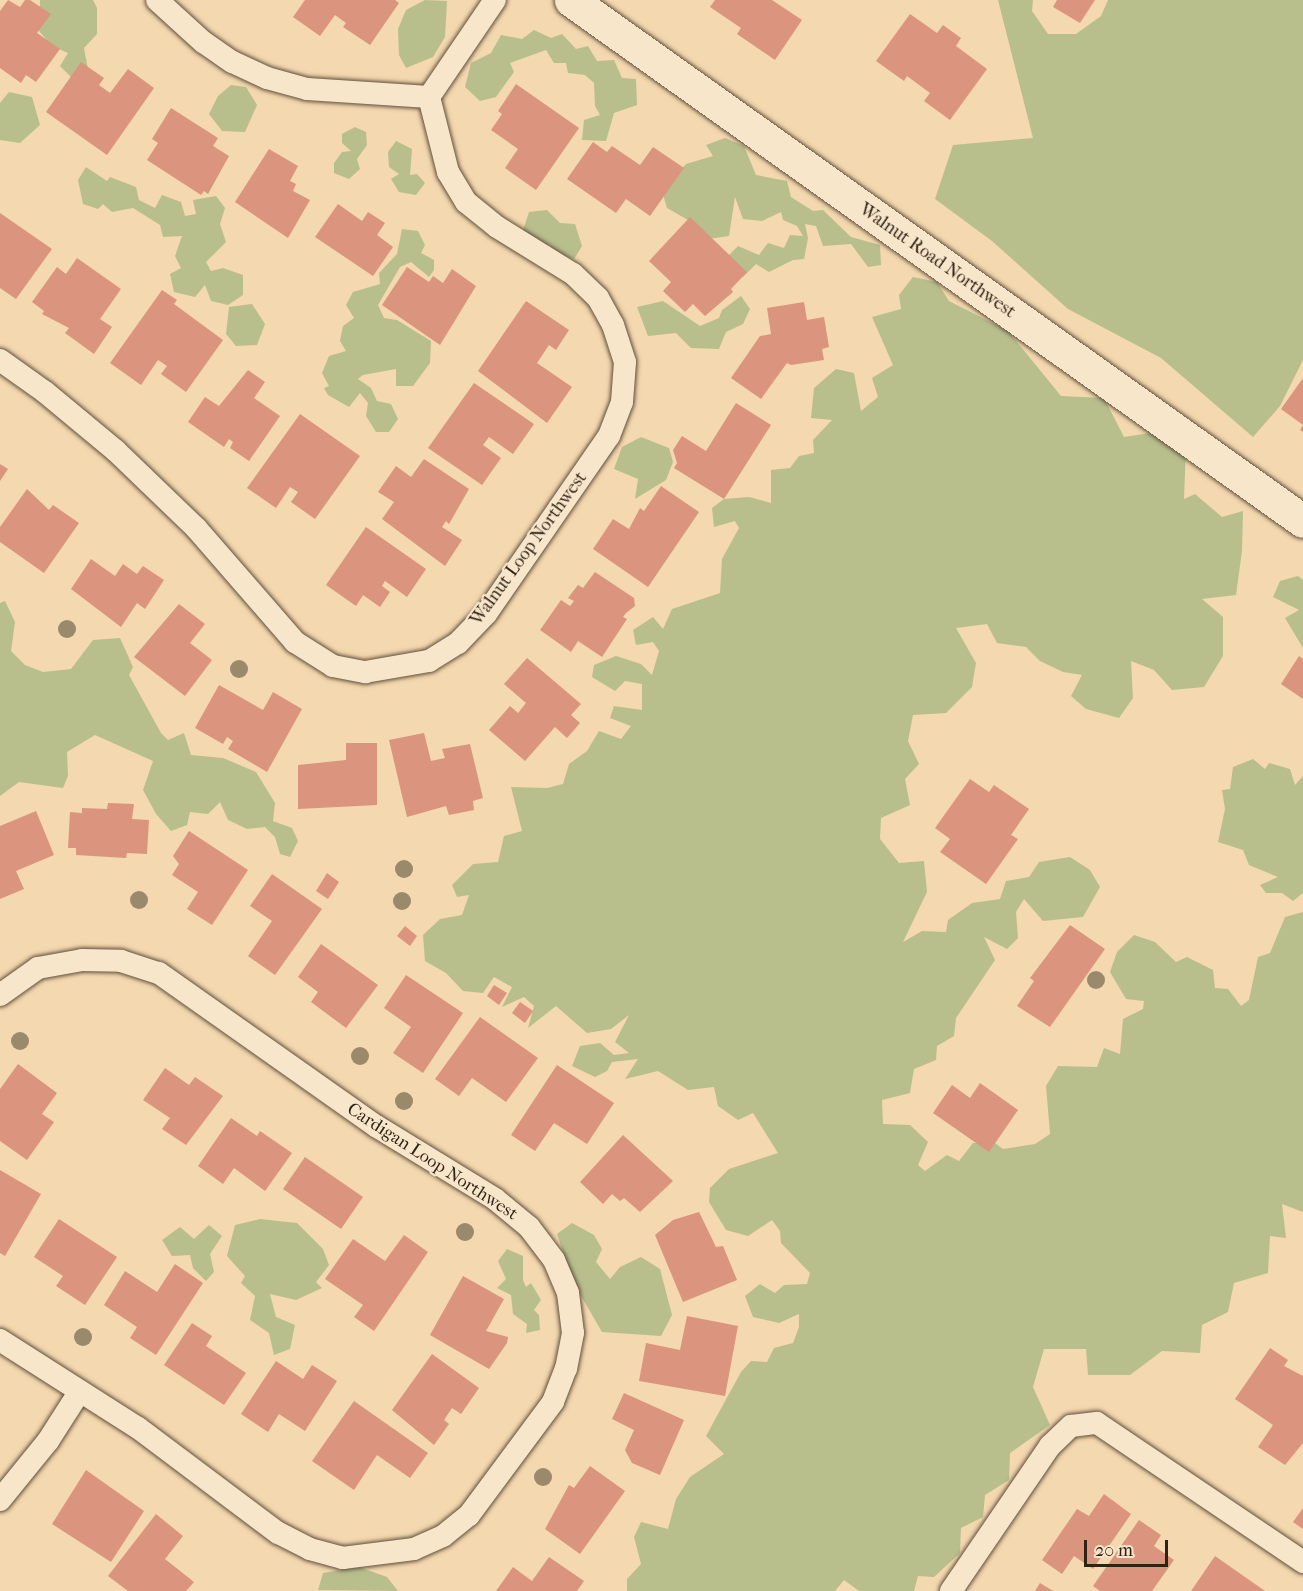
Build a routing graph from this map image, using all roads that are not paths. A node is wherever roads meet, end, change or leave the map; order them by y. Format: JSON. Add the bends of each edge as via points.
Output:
{"nodes":[{"id":1,"x":157,"y":0,"type":"edge"},
{"id":2,"x":495,"y":0,"type":"edge"},
{"id":3,"x":571,"y":0,"type":"edge"},
{"id":4,"x":429,"y":97,"type":"junction"},
{"id":5,"x":0,"y":360,"type":"edge"},
{"id":6,"x":1303,"y":521,"type":"edge"},
{"id":7,"x":0,"y":995,"type":"edge"},
{"id":8,"x":0,"y":1340,"type":"edge"},
{"id":9,"x":80,"y":1391,"type":"junction"},
{"id":10,"x":0,"y":1500,"type":"edge"},
{"id":11,"x":1303,"y":1562,"type":"edge"},
{"id":12,"x":951,"y":1591,"type":"edge"}],
"edges":[{"from":1,"to":4,"type":"street","via":[[203,42],[232,62],[267,78],[307,89]]},
{"from":2,"to":4,"type":"street"},
{"from":3,"to":6,"type":"street","name":"Walnut Road Northwest"},
{"from":4,"to":5,"type":"street","name":"Walnut Loop Northwest","via":[[448,172],[466,202],[497,227],[573,274],[598,298],[613,325],[625,362],[622,402],[609,436],[486,614],[458,643],[429,661],[365,672],[333,666],[295,642],[196,528],[116,450]]},
{"from":7,"to":9,"type":"street","name":"Cardigan Loop Northwest","via":[[38,968],[82,960],[121,961],[159,973],[376,1126],[495,1198],[529,1227],[554,1260],[568,1293],[573,1333],[566,1368],[553,1402],[469,1515],[443,1536],[404,1551],[343,1558],[310,1549],[278,1533],[138,1428]]},
{"from":8,"to":9,"type":"street","name":"Cardigan Loop Northwest"},
{"from":9,"to":10,"type":"street","via":[[48,1441]]},
{"from":11,"to":12,"type":"street","via":[[1096,1423],[1071,1426],[1050,1446]]}]}
